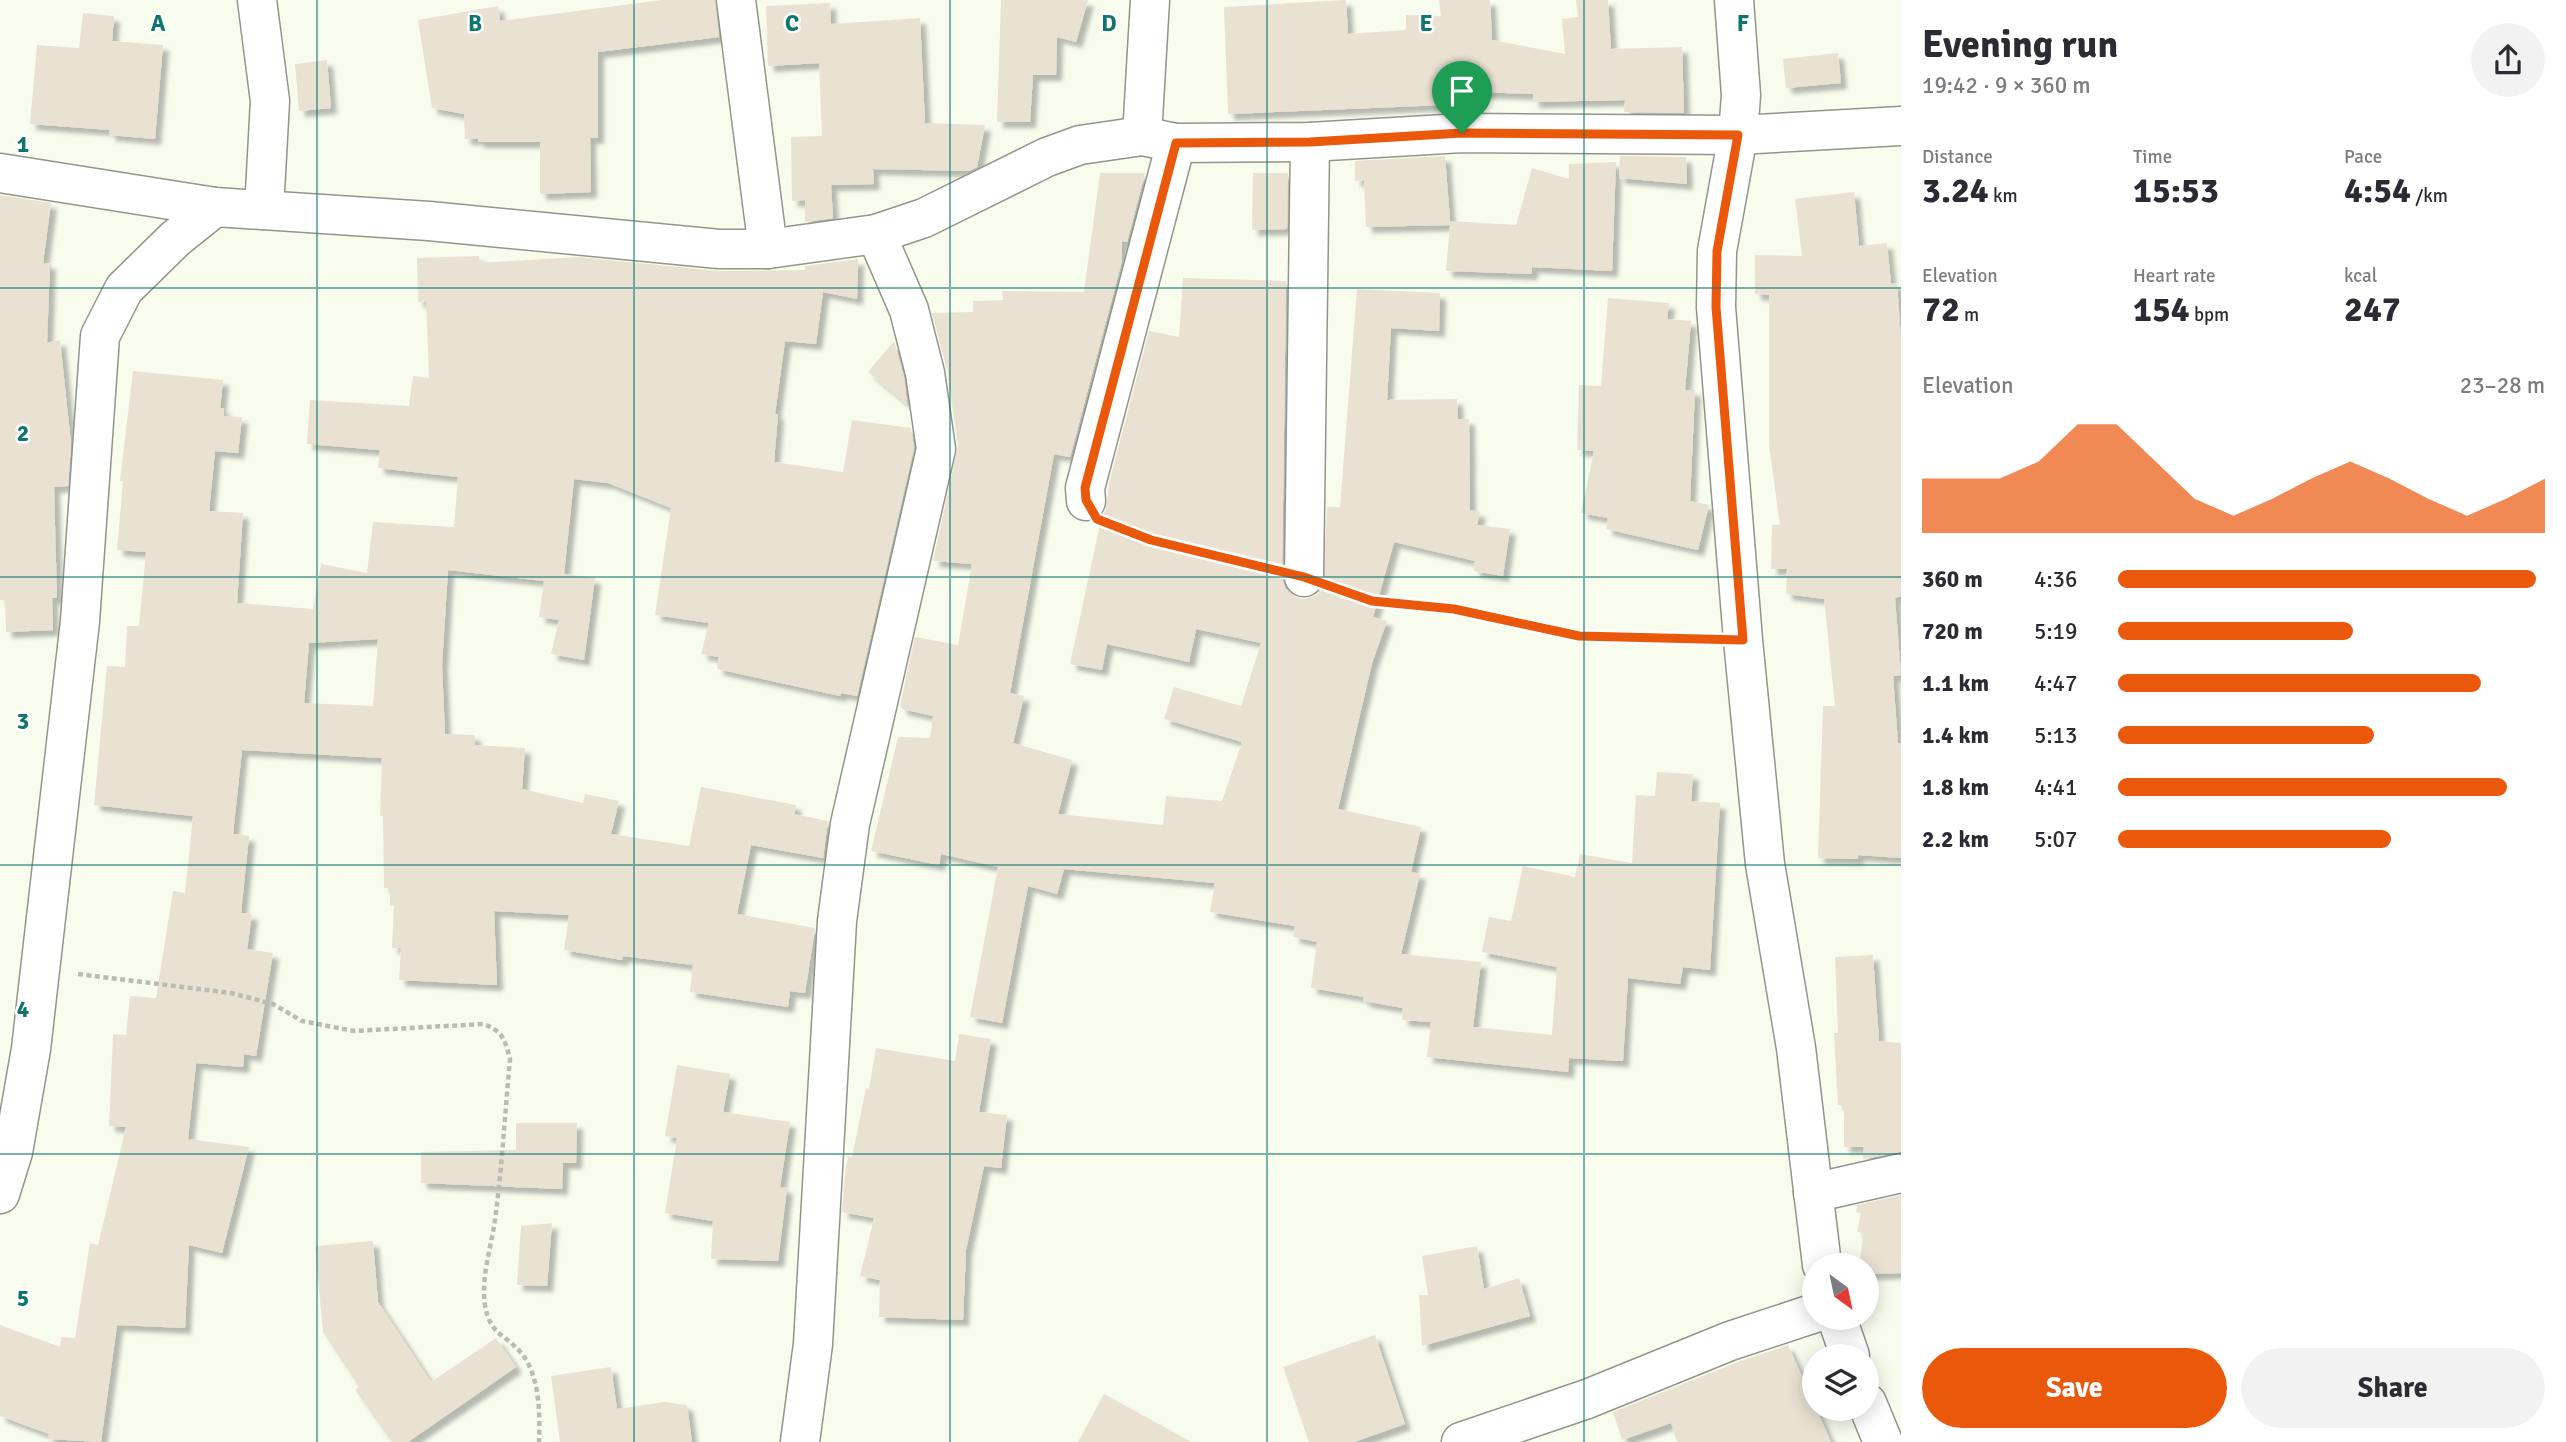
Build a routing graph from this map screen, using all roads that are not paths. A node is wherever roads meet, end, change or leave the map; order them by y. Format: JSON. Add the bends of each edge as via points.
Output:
{"nodes":[{"id":1,"x":257,"y":0,"type":"edge"},
{"id":2,"x":736,"y":0,"type":"edge"},
{"id":3,"x":1150,"y":0,"type":"edge"},
{"id":4,"x":1734,"y":0,"type":"edge"},
{"id":5,"x":1901,"y":126,"type":"edge"},
{"id":6,"x":1738,"y":135,"type":"junction"},
{"id":7,"x":1159,"y":139,"type":"junction"},
{"id":8,"x":1310,"y":142,"type":"junction"},
{"id":9,"x":0,"y":173,"type":"edge"},
{"id":10,"x":215,"y":207,"type":"junction"},
{"id":11,"x":264,"y":210,"type":"junction"},
{"id":12,"x":876,"y":234,"type":"junction"},
{"id":13,"x":768,"y":249,"type":"junction"},
{"id":14,"x":1086,"y":500,"type":"road end"},
{"id":15,"x":1304,"y":577,"type":"road end"},
{"id":16,"x":1901,"y":1173,"type":"edge"},
{"id":17,"x":1813,"y":1193,"type":"junction"},
{"id":18,"x":0,"y":1195,"type":"edge"},
{"id":19,"x":1820,"y":1253,"type":"edge"},
{"id":20,"x":1802,"y":1317,"type":"edge"},
{"id":21,"x":1874,"y":1421,"type":"edge"},
{"id":22,"x":800,"y":1442,"type":"edge"},
{"id":23,"x":1461,"y":1442,"type":"edge"},
{"id":24,"x":1883,"y":1442,"type":"edge"}],
"edges":[{"from":1,"to":11,"type":"street","via":[[270,101]]},
{"from":2,"to":13,"type":"street"},
{"from":3,"to":7,"type":"street"},
{"from":4,"to":6,"type":"street","via":[[1741,95]]},
{"from":5,"to":6,"type":"street"},
{"from":6,"to":8,"type":"street","via":[[1462,133]]},
{"from":6,"to":17,"type":"street","via":[[1717,251],[1716,307],[1765,864],[1796,1048]]},
{"from":7,"to":8,"type":"street"},
{"from":7,"to":12,"type":"street","via":[[1080,145],[924,218]]},
{"from":7,"to":14,"type":"street"},
{"from":8,"to":15,"type":"street"},
{"from":9,"to":10,"type":"street"},
{"from":10,"to":11,"type":"street"},
{"from":10,"to":18,"type":"street","via":[[124,289],[100,336],[80,621],[30,1048],[13,1152]]},
{"from":11,"to":13,"type":"street","via":[[719,249]]},
{"from":12,"to":13,"type":"street"},
{"from":12,"to":22,"type":"street","via":[[909,310],[925,373],[936,449],[850,824],[837,921],[813,1345]]},
{"from":16,"to":17,"type":"street"},
{"from":17,"to":19,"type":"street"},
{"from":20,"to":23,"type":"street"},
{"from":21,"to":24,"type":"street"}]}
